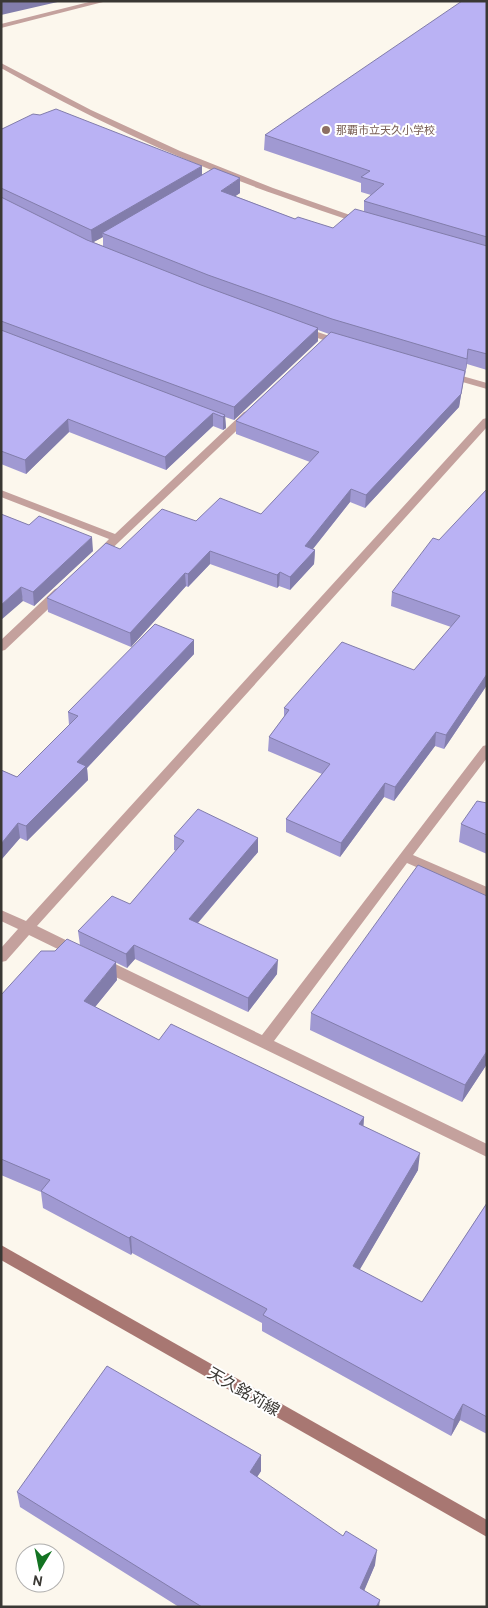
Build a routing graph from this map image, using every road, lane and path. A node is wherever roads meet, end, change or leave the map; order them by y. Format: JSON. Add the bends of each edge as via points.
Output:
{"nodes":[{"id":1,"x":103,"y":1,"type":"edge"},
{"id":2,"x":1,"y":26,"type":"edge"},
{"id":3,"x":1,"y":64,"type":"edge"},
{"id":4,"x":224,"y":171,"type":"junction"},
{"id":5,"x":212,"y":178,"type":"edge"},
{"id":6,"x":373,"y":223,"type":"edge"},
{"id":7,"x":290,"y":325,"type":"edge"},
{"id":8,"x":355,"y":347,"type":"edge"},
{"id":9,"x":438,"y":372,"type":"edge"},
{"id":10,"x":487,"y":386,"type":"edge"},
{"id":11,"x":256,"y":406,"type":"edge"},
{"id":12,"x":487,"y":421,"type":"edge"},
{"id":13,"x":1,"y":492,"type":"edge"},
{"id":14,"x":116,"y":538,"type":"junction"},
{"id":15,"x":88,"y":566,"type":"edge"},
{"id":16,"x":66,"y":586,"type":"edge"},
{"id":17,"x":1,"y":647,"type":"edge"},
{"id":18,"x":487,"y":749,"type":"edge"},
{"id":19,"x":405,"y":857,"type":"junction"},
{"id":20,"x":487,"y":893,"type":"edge"},
{"id":21,"x":1,"y":915,"type":"edge"},
{"id":22,"x":28,"y":928,"type":"junction"},
{"id":23,"x":1,"y":958,"type":"edge"},
{"id":24,"x":266,"y":1042,"type":"junction"},
{"id":25,"x":487,"y":1151,"type":"edge"},
{"id":26,"x":1,"y":1252,"type":"edge"},
{"id":27,"x":487,"y":1530,"type":"edge"}],
"edges":[{"from":1,"to":2,"type":"street"},
{"from":3,"to":4,"type":"street","via":[[105,119]]},
{"from":4,"to":5,"type":"street"},
{"from":4,"to":6,"type":"street"},
{"from":7,"to":8,"type":"street","via":[[324,342]]},
{"from":9,"to":10,"type":"street"},
{"from":11,"to":14,"type":"street","via":[[231,424]]},
{"from":12,"to":22,"type":"street"},
{"from":13,"to":14,"type":"street"},
{"from":14,"to":15,"type":"street"},
{"from":16,"to":17,"type":"street"},
{"from":18,"to":19,"type":"street"},
{"from":19,"to":20,"type":"street"},
{"from":19,"to":24,"type":"street"},
{"from":21,"to":22,"type":"street"},
{"from":22,"to":23,"type":"street"},
{"from":22,"to":24,"type":"street"},
{"from":24,"to":25,"type":"street"},
{"from":26,"to":27,"type":"street","name":"天久銘苅線"}]}
